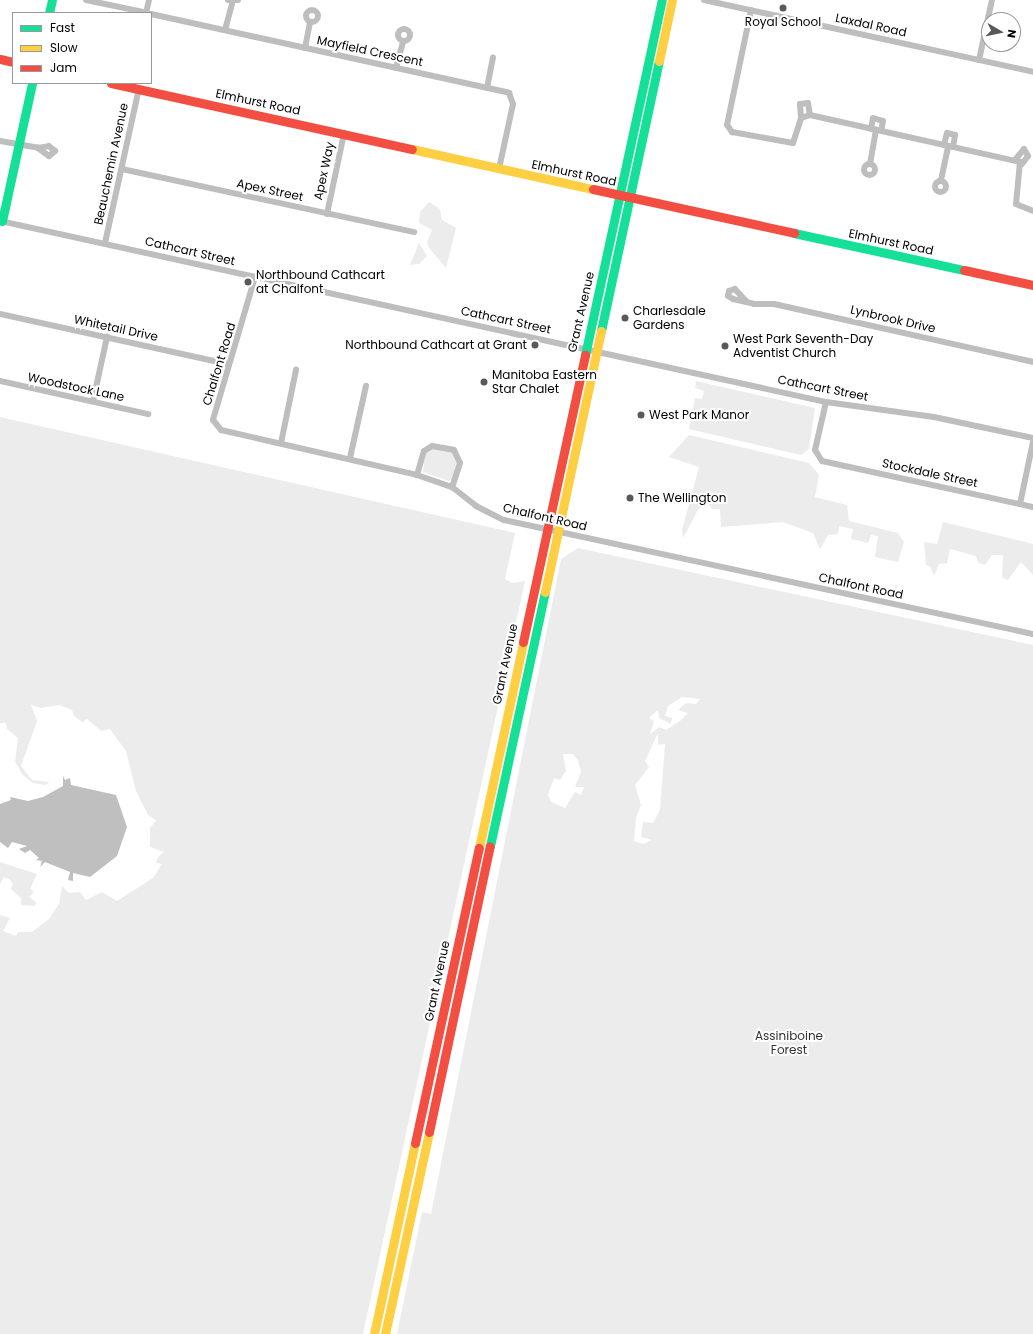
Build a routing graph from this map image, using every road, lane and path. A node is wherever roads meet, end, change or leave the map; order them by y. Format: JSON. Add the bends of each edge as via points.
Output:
{"nodes":[{"id":1,"x":52,"y":0,"type":"edge"},
{"id":2,"x":86,"y":0,"type":"edge"},
{"id":3,"x":149,"y":0,"type":"edge"},
{"id":4,"x":238,"y":0,"type":"edge"},
{"id":5,"x":662,"y":0,"type":"edge"},
{"id":6,"x":672,"y":0,"type":"edge"},
{"id":7,"x":704,"y":0,"type":"edge"},
{"id":8,"x":992,"y":0,"type":"edge"},
{"id":9,"x":230,"y":1,"type":"edge"},
{"id":10,"x":751,"y":10,"type":"junction"},
{"id":11,"x":49,"y":12,"type":"edge"},
{"id":12,"x":142,"y":12,"type":"edge"},
{"id":13,"x":147,"y":12,"type":"edge"},
{"id":14,"x":152,"y":14,"type":"edge"},
{"id":15,"x":310,"y":22,"type":"dead end"},
{"id":16,"x":225,"y":30,"type":"junction"},
{"id":17,"x":403,"y":41,"type":"dead end"},
{"id":18,"x":305,"y":48,"type":"junction"},
{"id":19,"x":493,"y":58,"type":"dead end"},
{"id":20,"x":0,"y":59,"type":"edge"},
{"id":21,"x":979,"y":60,"type":"junction"},
{"id":22,"x":12,"y":62,"type":"edge"},
{"id":23,"x":396,"y":68,"type":"junction"},
{"id":24,"x":1033,"y":72,"type":"edge"},
{"id":25,"x":32,"y":84,"type":"edge"},
{"id":26,"x":116,"y":84,"type":"edge"},
{"id":27,"x":644,"y":84,"type":"junction"},
{"id":28,"x":653,"y":87,"type":"junction"},
{"id":29,"x":487,"y":88,"type":"junction"},
{"id":30,"x":139,"y":89,"type":"junction"},
{"id":31,"x":810,"y":115,"type":"junction"},
{"id":32,"x":802,"y":118,"type":"junction"},
{"id":33,"x":876,"y":130,"type":"junction"},
{"id":34,"x":344,"y":133,"type":"junction"},
{"id":35,"x":0,"y":141,"type":"edge"},
{"id":36,"x":19,"y":145,"type":"junction"},
{"id":37,"x":948,"y":146,"type":"junction"},
{"id":38,"x":38,"y":148,"type":"dead end"},
{"id":39,"x":1015,"y":160,"type":"junction"},
{"id":40,"x":870,"y":164,"type":"dead end"},
{"id":41,"x":1022,"y":164,"type":"junction"},
{"id":42,"x":499,"y":168,"type":"junction"},
{"id":43,"x":122,"y":169,"type":"junction"},
{"id":44,"x":941,"y":180,"type":"dead end"},
{"id":45,"x":620,"y":195,"type":"junction"},
{"id":46,"x":630,"y":197,"type":"junction"},
{"id":47,"x":1033,"y":211,"type":"edge"},
{"id":48,"x":327,"y":214,"type":"junction"},
{"id":49,"x":1,"y":223,"type":"edge"},
{"id":50,"x":414,"y":232,"type":"dead end"},
{"id":51,"x":105,"y":243,"type":"junction"},
{"id":52,"x":255,"y":277,"type":"junction"},
{"id":53,"x":1033,"y":285,"type":"edge"},
{"id":54,"x":747,"y":302,"type":"dead end"},
{"id":55,"x":0,"y":314,"type":"edge"},
{"id":56,"x":107,"y":338,"type":"junction"},
{"id":57,"x":585,"y":348,"type":"junction"},
{"id":58,"x":596,"y":350,"type":"junction"},
{"id":59,"x":1033,"y":362,"type":"edge"},
{"id":60,"x":228,"y":364,"type":"junction"},
{"id":61,"x":296,"y":370,"type":"dead end"},
{"id":62,"x":0,"y":382,"type":"edge"},
{"id":63,"x":366,"y":386,"type":"dead end"},
{"id":64,"x":93,"y":401,"type":"junction"},
{"id":65,"x":826,"y":402,"type":"junction"},
{"id":66,"x":148,"y":414,"type":"dead end"},
{"id":67,"x":1033,"y":438,"type":"edge"},
{"id":68,"x":1033,"y":442,"type":"edge"},
{"id":69,"x":281,"y":444,"type":"junction"},
{"id":70,"x":350,"y":458,"type":"junction"},
{"id":71,"x":417,"y":475,"type":"junction"},
{"id":72,"x":452,"y":487,"type":"junction"},
{"id":73,"x":1020,"y":504,"type":"junction"},
{"id":74,"x":1033,"y":507,"type":"edge"},
{"id":75,"x":546,"y":529,"type":"junction"},
{"id":76,"x":557,"y":531,"type":"junction"},
{"id":77,"x":1033,"y":634,"type":"edge"},
{"id":78,"x":374,"y":1334,"type":"edge"},
{"id":79,"x":385,"y":1334,"type":"edge"}],
"edges":[{"from":1,"to":11,"type":"main road"},
{"from":2,"to":12,"type":"street"},
{"from":3,"to":13,"type":"street"},
{"from":4,"to":9,"type":"street"},
{"from":5,"to":27,"type":"main road","name":"Grant Avenue"},
{"from":6,"to":28,"type":"main road","name":"Grant Avenue"},
{"from":7,"to":10,"type":"street","name":"Laxdal Road"},
{"from":8,"to":21,"type":"street"},
{"from":9,"to":16,"type":"street"},
{"from":10,"to":21,"type":"street","name":"Laxdal Road"},
{"from":10,"to":32,"type":"street","via":[[727,125],[732,132],[788,144],[796,139]]},
{"from":14,"to":16,"type":"street","name":"Mayfield Crescent"},
{"from":15,"to":18,"type":"street"},
{"from":16,"to":18,"type":"street","name":"Mayfield Crescent"},
{"from":17,"to":23,"type":"street"},
{"from":18,"to":23,"type":"street","name":"Mayfield Crescent"},
{"from":19,"to":29,"type":"street"},
{"from":20,"to":22,"type":"main road"},
{"from":21,"to":24,"type":"street","name":"Laxdal Road"},
{"from":23,"to":29,"type":"street","name":"Mayfield Crescent"},
{"from":25,"to":36,"type":"main road"},
{"from":26,"to":30,"type":"main road","name":"Elmhurst Road"},
{"from":27,"to":28,"type":"main road"},
{"from":27,"to":45,"type":"main road","name":"Grant Avenue"},
{"from":28,"to":46,"type":"main road","name":"Grant Avenue"},
{"from":29,"to":42,"type":"street","name":"Mayfield Crescent","via":[[509,93],[513,100]]},
{"from":30,"to":34,"type":"main road","name":"Elmhurst Road"},
{"from":30,"to":43,"type":"street","name":"Beauchemin Avenue"},
{"from":31,"to":32,"type":"street"},
{"from":31,"to":32,"type":"street","via":[[808,103],[800,104]]},
{"from":31,"to":33,"type":"street"},
{"from":33,"to":37,"type":"street"},
{"from":33,"to":40,"type":"street"},
{"from":34,"to":42,"type":"main road","name":"Elmhurst Road"},
{"from":34,"to":48,"type":"street","name":"Apex Way"},
{"from":35,"to":36,"type":"street"},
{"from":36,"to":38,"type":"street"},
{"from":36,"to":49,"type":"main road"},
{"from":37,"to":39,"type":"street"},
{"from":37,"to":44,"type":"street"},
{"from":39,"to":41,"type":"street"},
{"from":39,"to":41,"type":"street","via":[[1024,149],[1028,156]]},
{"from":41,"to":47,"type":"street","via":[[1016,204]]},
{"from":42,"to":45,"type":"main road","name":"Elmhurst Road"},
{"from":43,"to":48,"type":"street","name":"Apex Street"},
{"from":43,"to":51,"type":"street","name":"Beauchemin Avenue"},
{"from":45,"to":46,"type":"main road","name":"Elmhurst Road"},
{"from":45,"to":57,"type":"main road","name":"Grant Avenue"},
{"from":46,"to":53,"type":"main road","name":"Elmhurst Road"},
{"from":46,"to":58,"type":"main road","name":"Grant Avenue"},
{"from":48,"to":50,"type":"street","name":"Apex Street"},
{"from":49,"to":51,"type":"street","name":"Cathcart Street"},
{"from":51,"to":52,"type":"street","name":"Cathcart Street"},
{"from":52,"to":57,"type":"street","name":"Cathcart Street"},
{"from":52,"to":60,"type":"street","name":"Chalfont Road"},
{"from":54,"to":59,"type":"street","name":"Lynbrook Drive","via":[[782,306]]},
{"from":55,"to":56,"type":"street","name":"Whitetail Drive"},
{"from":56,"to":60,"type":"street","name":"Whitetail Drive"},
{"from":56,"to":64,"type":"street"},
{"from":57,"to":58,"type":"street","name":"Cathcart Street"},
{"from":57,"to":75,"type":"main road","name":"Grant Avenue"},
{"from":58,"to":65,"type":"street","name":"Cathcart Street"},
{"from":58,"to":76,"type":"main road","name":"Grant Avenue"},
{"from":60,"to":69,"type":"street","name":"Chalfont Road","via":[[213,420],[215,426]]},
{"from":61,"to":69,"type":"street"},
{"from":62,"to":64,"type":"street","name":"Woodstock Lane"},
{"from":63,"to":70,"type":"street"},
{"from":64,"to":66,"type":"street","name":"Woodstock Lane"},
{"from":65,"to":67,"type":"street","name":"Cathcart Street","via":[[934,417]]},
{"from":65,"to":73,"type":"street","name":"Stockdale Street","via":[[816,450],[822,461]]},
{"from":68,"to":73,"type":"street"},
{"from":69,"to":70,"type":"street","name":"Chalfont Road"},
{"from":70,"to":71,"type":"street","name":"Chalfont Road"},
{"from":71,"to":72,"type":"street","name":"Chalfont Road"},
{"from":71,"to":72,"type":"street","via":[[424,451],[432,446],[454,450],[460,463]]},
{"from":72,"to":75,"type":"street","name":"Chalfont Road","via":[[491,515]]},
{"from":73,"to":74,"type":"street","name":"Stockdale Street"},
{"from":75,"to":76,"type":"street","name":"Chalfont Road"},
{"from":75,"to":78,"type":"main road","name":"Grant Avenue"},
{"from":76,"to":77,"type":"street","name":"Chalfont Road"},
{"from":76,"to":79,"type":"main road","name":"Grant Avenue"}]}
